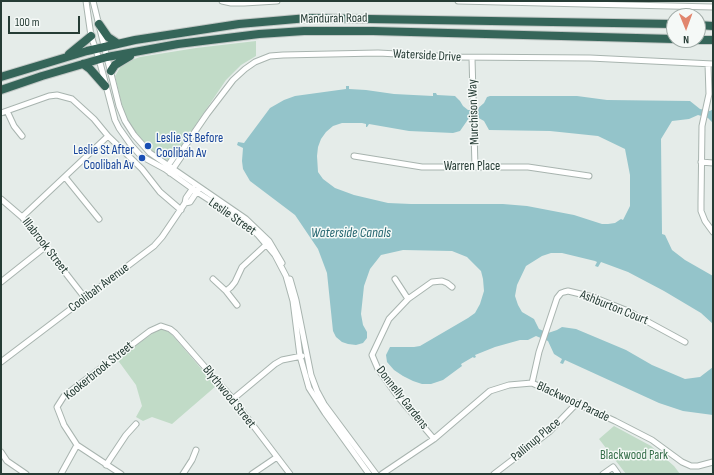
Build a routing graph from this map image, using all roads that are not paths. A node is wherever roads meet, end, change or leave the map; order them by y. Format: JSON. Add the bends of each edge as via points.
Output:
{"nodes":[{"id":1,"x":86,"y":1,"type":"edge"},
{"id":2,"x":93,"y":1,"type":"edge"},
{"id":3,"x":222,"y":1,"type":"edge"},
{"id":4,"x":277,"y":1,"type":"edge"},
{"id":5,"x":458,"y":1,"type":"edge"},
{"id":6,"x":648,"y":3,"type":"edge"},
{"id":7,"x":713,"y":7,"type":"edge"},
{"id":8,"x":99,"y":24,"type":"junction"},
{"id":9,"x":666,"y":24,"type":"edge"},
{"id":10,"x":91,"y":36,"type":"junction"},
{"id":11,"x":666,"y":39,"type":"edge"},
{"id":12,"x":117,"y":43,"type":"junction"},
{"id":13,"x":105,"y":46,"type":"junction"},
{"id":14,"x":96,"y":48,"type":"junction"},
{"id":15,"x":138,"y":52,"type":"junction"},
{"id":16,"x":63,"y":58,"type":"junction"},
{"id":17,"x":103,"y":58,"type":"junction"},
{"id":18,"x":472,"y":58,"type":"junction"},
{"id":19,"x":83,"y":64,"type":"junction"},
{"id":20,"x":710,"y":64,"type":"edge"},
{"id":21,"x":111,"y":70,"type":"junction"},
{"id":22,"x":1,"y":77,"type":"edge"},
{"id":23,"x":105,"y":86,"type":"junction"},
{"id":24,"x":1,"y":90,"type":"edge"},
{"id":25,"x":7,"y":111,"type":"junction"},
{"id":26,"x":1,"y":113,"type":"edge"},
{"id":27,"x":22,"y":136,"type":"dead end"},
{"id":28,"x":108,"y":136,"type":"junction"},
{"id":29,"x":354,"y":156,"type":"dead end"},
{"id":30,"x":701,"y":162,"type":"junction"},
{"id":31,"x":713,"y":163,"type":"edge"},
{"id":32,"x":476,"y":167,"type":"junction"},
{"id":33,"x":169,"y":169,"type":"junction"},
{"id":34,"x":589,"y":176,"type":"dead end"},
{"id":35,"x":65,"y":177,"type":"junction"},
{"id":36,"x":198,"y":186,"type":"junction"},
{"id":37,"x":194,"y":191,"type":"junction"},
{"id":38,"x":1,"y":199,"type":"edge"},
{"id":39,"x":181,"y":210,"type":"junction"},
{"id":40,"x":22,"y":216,"type":"junction"},
{"id":41,"x":99,"y":219,"type":"dead end"},
{"id":42,"x":713,"y":232,"type":"edge"},
{"id":43,"x":268,"y":243,"type":"junction"},
{"id":44,"x":45,"y":246,"type":"junction"},
{"id":45,"x":213,"y":279,"type":"dead end"},
{"id":46,"x":395,"y":279,"type":"dead end"},
{"id":47,"x":1,"y":282,"type":"edge"},
{"id":48,"x":452,"y":287,"type":"dead end"},
{"id":49,"x":226,"y":290,"type":"junction"},
{"id":50,"x":85,"y":298,"type":"junction"},
{"id":51,"x":408,"y":299,"type":"junction"},
{"id":52,"x":237,"y":306,"type":"dead end"},
{"id":53,"x":162,"y":326,"type":"joint"},
{"id":54,"x":685,"y":342,"type":"dead end"},
{"id":55,"x":306,"y":355,"type":"junction"},
{"id":56,"x":300,"y":356,"type":"junction"},
{"id":57,"x":1,"y":362,"type":"edge"},
{"id":58,"x":532,"y":382,"type":"junction"},
{"id":59,"x":233,"y":400,"type":"junction"},
{"id":60,"x":577,"y":403,"type":"junction"},
{"id":61,"x":136,"y":424,"type":"dead end"},
{"id":62,"x":434,"y":439,"type":"junction"},
{"id":63,"x":78,"y":445,"type":"junction"},
{"id":64,"x":196,"y":450,"type":"dead end"},
{"id":65,"x":1,"y":452,"type":"edge"},
{"id":66,"x":277,"y":457,"type":"junction"},
{"id":67,"x":713,"y":462,"type":"edge"},
{"id":68,"x":399,"y":463,"type":"junction"},
{"id":69,"x":106,"y":465,"type":"junction"},
{"id":70,"x":26,"y":474,"type":"edge"},
{"id":71,"x":61,"y":474,"type":"edge"},
{"id":72,"x":121,"y":474,"type":"edge"},
{"id":73,"x":183,"y":474,"type":"edge"},
{"id":74,"x":252,"y":474,"type":"edge"},
{"id":75,"x":290,"y":474,"type":"edge"},
{"id":76,"x":369,"y":474,"type":"edge"},
{"id":77,"x":376,"y":474,"type":"edge"},
{"id":78,"x":382,"y":474,"type":"edge"},
{"id":79,"x":386,"y":474,"type":"edge"},
{"id":80,"x":494,"y":474,"type":"edge"},
{"id":81,"x":603,"y":474,"type":"edge"},
{"id":82,"x":618,"y":474,"type":"edge"}],
"edges":[{"from":1,"to":10,"type":"street","name":"Leslie Street"},
{"from":2,"to":8,"type":"street","name":"Leslie Street"},
{"from":3,"to":4,"type":"street","via":[[231,4]]},
{"from":5,"to":6,"type":"street"},
{"from":6,"to":7,"type":"street"},
{"from":8,"to":12,"type":"highway","via":[[108,37]]},
{"from":8,"to":13,"type":"street","name":"Leslie Street"},
{"from":9,"to":12,"type":"highway","name":"Mandurah Road","via":[[308,18],[177,32]]},
{"from":10,"to":14,"type":"street","name":"Leslie Street"},
{"from":10,"to":16,"type":"highway"},
{"from":11,"to":15,"type":"highway","name":"Mandurah Road","via":[[304,31],[218,38]]},
{"from":12,"to":13,"type":"highway","name":"Mandurah Road"},
{"from":13,"to":14,"type":"highway","name":"Mandurah Road"},
{"from":13,"to":17,"type":"street","name":"Leslie Street"},
{"from":14,"to":16,"type":"highway","name":"Mandurah Road"},
{"from":14,"to":17,"type":"street","name":"Leslie Street"},
{"from":15,"to":17,"type":"highway","name":"Mandurah Road"},
{"from":15,"to":21,"type":"highway"},
{"from":16,"to":22,"type":"highway","name":"Mandurah Road"},
{"from":17,"to":19,"type":"highway","name":"Mandurah Road"},
{"from":17,"to":21,"type":"street","name":"Leslie Street"},
{"from":17,"to":23,"type":"street","name":"Leslie Street"},
{"from":18,"to":20,"type":"street","name":"Waterside Drive","via":[[590,58]]},
{"from":18,"to":32,"type":"street","name":"Murchison Way"},
{"from":18,"to":33,"type":"street","name":"Waterside Drive","via":[[378,53],[270,56],[255,62],[233,80],[183,149],[176,154]]},
{"from":19,"to":23,"type":"highway"},
{"from":19,"to":24,"type":"highway","name":"Mandurah Road"},
{"from":20,"to":30,"type":"street","via":[[709,94],[702,126]]},
{"from":21,"to":33,"type":"street","name":"Leslie Street","via":[[119,106],[128,128],[140,143]]},
{"from":23,"to":33,"type":"street","name":"Leslie Street","via":[[115,120],[137,152]]},
{"from":25,"to":26,"type":"street"},
{"from":25,"to":27,"type":"street"},
{"from":25,"to":28,"type":"street","via":[[57,95],[79,104]]},
{"from":28,"to":35,"type":"street"},
{"from":28,"to":39,"type":"street","via":[[160,192]]},
{"from":29,"to":32,"type":"street","name":"Warren Place","via":[[422,167]]},
{"from":30,"to":31,"type":"street"},
{"from":30,"to":42,"type":"street","via":[[701,211]]},
{"from":32,"to":34,"type":"street","name":"Warren Place","via":[[533,167]]},
{"from":33,"to":36,"type":"street","name":"Leslie Street"},
{"from":33,"to":37,"type":"street","name":"Leslie Street"},
{"from":35,"to":40,"type":"street"},
{"from":35,"to":41,"type":"street"},
{"from":36,"to":37,"type":"street","name":"Coolibah Avenue"},
{"from":36,"to":43,"type":"street","name":"Leslie Street","via":[[246,219]]},
{"from":37,"to":39,"type":"street","name":"Coolibah Avenue","via":[[186,198]]},
{"from":37,"to":43,"type":"street","name":"Leslie Street","via":[[245,223]]},
{"from":38,"to":40,"type":"street","name":"Illabrook Street"},
{"from":39,"to":50,"type":"street","name":"Coolibah Avenue","via":[[154,246]]},
{"from":40,"to":44,"type":"street","name":"Illabrook Street"},
{"from":43,"to":49,"type":"street","via":[[242,267],[235,282]]},
{"from":43,"to":55,"type":"street","name":"Leslie Street","via":[[278,253],[289,275]]},
{"from":43,"to":56,"type":"street","name":"Leslie Street","via":[[286,276],[293,301]]},
{"from":44,"to":47,"type":"street"},
{"from":44,"to":50,"type":"street","name":"Illabrook Street"},
{"from":45,"to":49,"type":"street"},
{"from":46,"to":51,"type":"street"},
{"from":48,"to":51,"type":"street","name":"Donnelly Gardens","via":[[442,281],[432,282]]},
{"from":49,"to":52,"type":"street"},
{"from":50,"to":57,"type":"street","name":"Coolibah Avenue"},
{"from":51,"to":62,"type":"street","name":"Donnelly Gardens","via":[[389,319],[372,355],[378,369],[399,398]]},
{"from":53,"to":59,"type":"street","name":"Blythwood Street","via":[[175,333]]},
{"from":53,"to":63,"type":"street","name":"Kookerbrook Street","via":[[150,331],[64,396],[57,407],[64,425]]},
{"from":54,"to":58,"type":"street","name":"Ashburton Court","via":[[628,311],[593,297],[568,291],[561,293],[557,298]]},
{"from":55,"to":56,"type":"street"},
{"from":55,"to":77,"type":"street","name":"Leslie Street","via":[[311,375],[324,404]]},
{"from":56,"to":59,"type":"street","via":[[275,364]]},
{"from":56,"to":76,"type":"street","name":"Leslie Street","via":[[309,388]]},
{"from":58,"to":60,"type":"street","name":"Blackwood Parade"},
{"from":58,"to":62,"type":"street","name":"Blackwood Parade","via":[[509,385],[490,392]]},
{"from":59,"to":66,"type":"street","name":"Blythwood Street"},
{"from":60,"to":67,"type":"street","name":"Blackwood Parade","via":[[652,440],[691,466]]},
{"from":60,"to":80,"type":"street","name":"Pallinup Place","via":[[549,432]]},
{"from":61,"to":69,"type":"street"},
{"from":62,"to":68,"type":"street","name":"Blackwood Parade"},
{"from":63,"to":69,"type":"street","name":"Kookerbrook Street"},
{"from":63,"to":71,"type":"street"},
{"from":64,"to":73,"type":"street"},
{"from":65,"to":70,"type":"street","via":[[7,461]]},
{"from":66,"to":74,"type":"street"},
{"from":66,"to":75,"type":"street","name":"Blythwood Street"},
{"from":68,"to":78,"type":"street","name":"Blackwood Parade"},
{"from":68,"to":79,"type":"street","name":"Blackwood Parade"},
{"from":69,"to":72,"type":"street","name":"Kookerbrook Street"},
{"from":81,"to":82,"type":"street","via":[[613,467]]}]}
